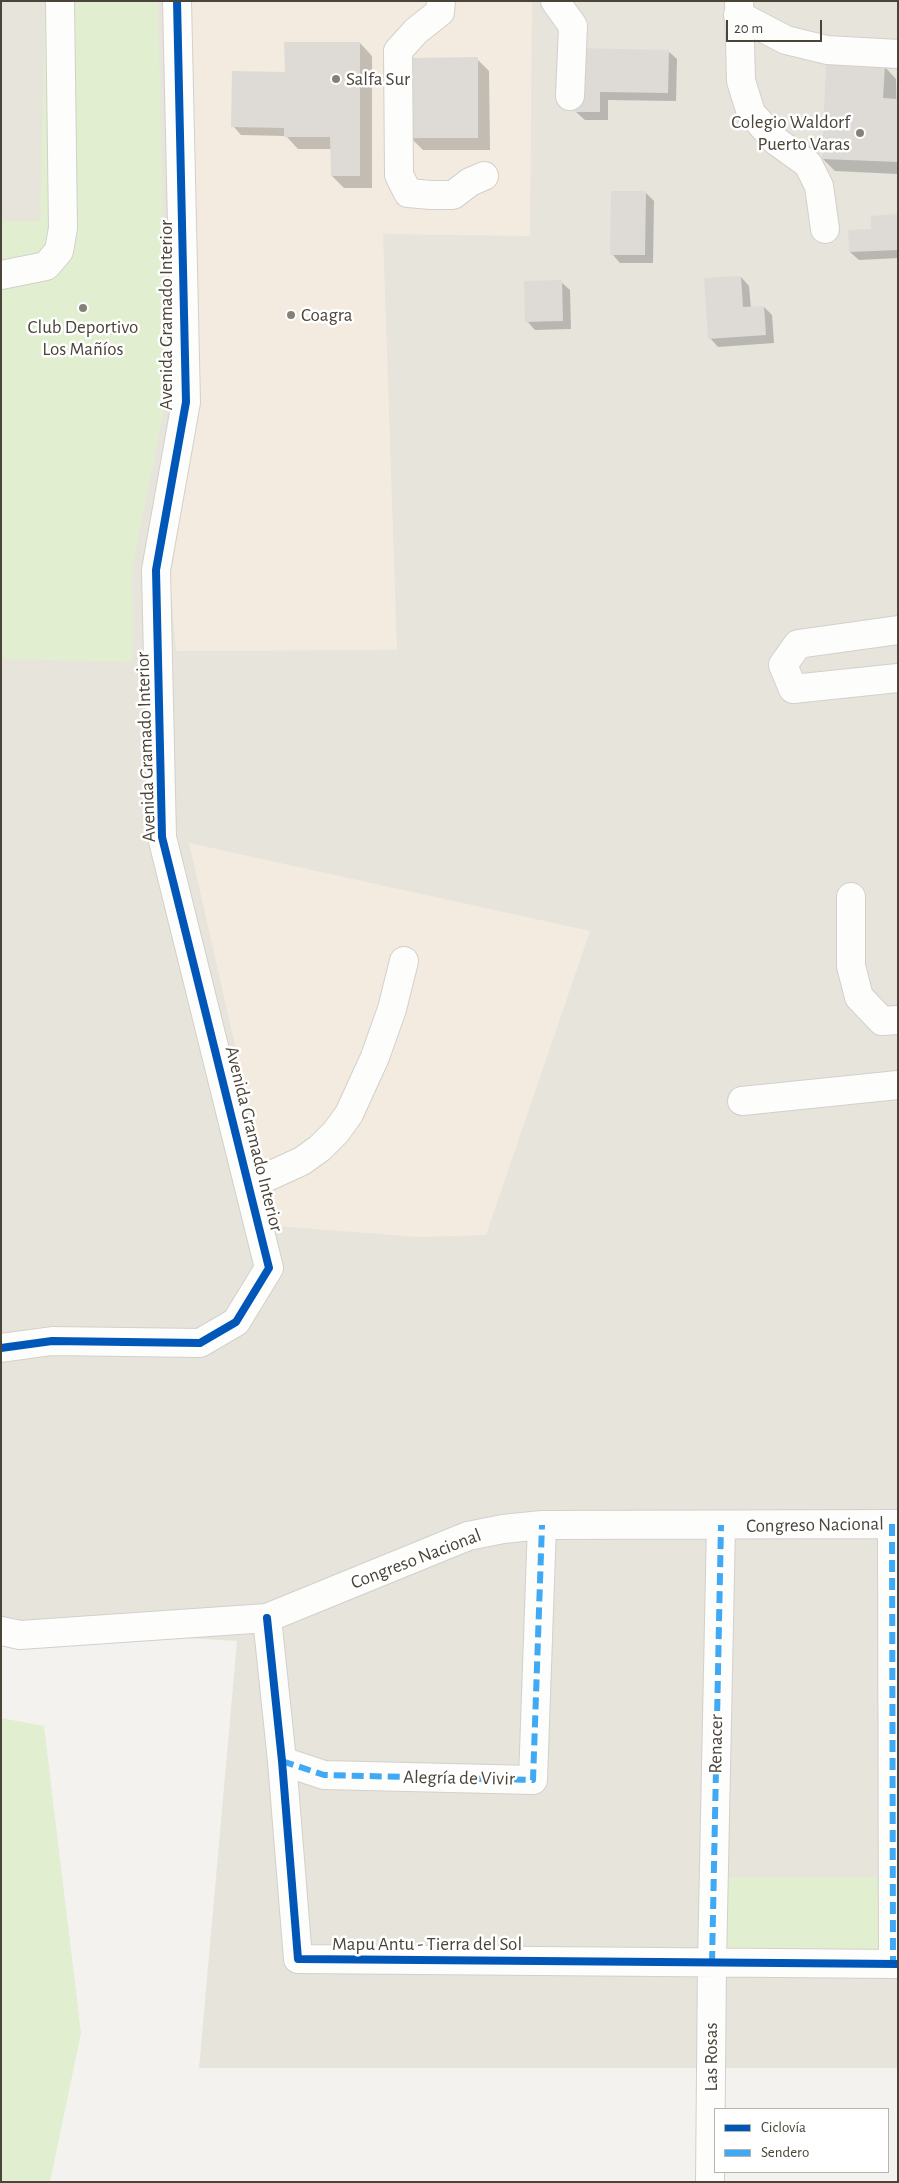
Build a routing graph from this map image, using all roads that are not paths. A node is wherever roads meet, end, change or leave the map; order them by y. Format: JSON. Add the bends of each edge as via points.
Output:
{"nodes":[{"id":1,"x":60,"y":1,"type":"edge"},
{"id":2,"x":177,"y":1,"type":"edge"},
{"id":3,"x":441,"y":1,"type":"edge"},
{"id":4,"x":555,"y":1,"type":"edge"},
{"id":5,"x":738,"y":8,"type":"edge"},
{"id":6,"x":898,"y":54,"type":"edge"},
{"id":7,"x":570,"y":96,"type":"dead end"},
{"id":8,"x":484,"y":176,"type":"dead end"},
{"id":9,"x":825,"y":229,"type":"dead end"},
{"id":10,"x":1,"y":275,"type":"edge"},
{"id":11,"x":898,"y":630,"type":"edge"},
{"id":12,"x":898,"y":678,"type":"edge"},
{"id":13,"x":851,"y":897,"type":"dead end"},
{"id":14,"x":404,"y":961,"type":"dead end"},
{"id":15,"x":898,"y":1020,"type":"edge"},
{"id":16,"x":898,"y":1084,"type":"edge"},
{"id":17,"x":742,"y":1100,"type":"dead end"},
{"id":18,"x":248,"y":1180,"type":"junction"},
{"id":19,"x":1,"y":1348,"type":"edge"},
{"id":20,"x":542,"y":1524,"type":"junction"},
{"id":21,"x":895,"y":1524,"type":"edge"},
{"id":22,"x":721,"y":1525,"type":"junction"},
{"id":23,"x":267,"y":1618,"type":"junction"},
{"id":24,"x":1,"y":1631,"type":"edge"},
{"id":25,"x":282,"y":1761,"type":"junction"},
{"id":26,"x":712,"y":1962,"type":"junction"},
{"id":27,"x":895,"y":1964,"type":"edge"},
{"id":28,"x":710,"y":2182,"type":"edge"}],
"edges":[{"from":1,"to":10,"type":"street","via":[[63,228],[59,251],[46,266]]},
{"from":2,"to":18,"type":"street","name":"Avenida Gramado Interior","via":[[186,402],[156,570],[162,837]]},
{"from":3,"to":8,"type":"street","via":[[440,12],[398,51],[399,175],[408,193],[431,195],[453,195]]},
{"from":4,"to":7,"type":"street","via":[[573,26]]},
{"from":5,"to":6,"type":"street","via":[[786,40],[828,50]]},
{"from":5,"to":9,"type":"street","via":[[741,81],[751,113],[776,141],[808,164],[819,186]]},
{"from":11,"to":12,"type":"street","via":[[798,644],[783,665],[793,689]]},
{"from":13,"to":15,"type":"street","via":[[851,966],[859,997],[882,1021]]},
{"from":14,"to":18,"type":"street","via":[[375,1057],[349,1114],[320,1148],[302,1161],[267,1176]]},
{"from":16,"to":17,"type":"street"},
{"from":18,"to":19,"type":"street","name":"Avenida Gramado Interior","via":[[269,1268],[236,1322],[200,1343],[52,1341]]},
{"from":20,"to":22,"type":"street","name":"Congreso Nacional"},
{"from":20,"to":23,"type":"street","name":"Congreso Nacional","via":[[468,1536]]},
{"from":20,"to":25,"type":"street","name":"Alegría de Vivir","via":[[533,1780],[324,1775]]},
{"from":21,"to":22,"type":"street","name":"Congreso Nacional"},
{"from":21,"to":27,"type":"street"},
{"from":22,"to":26,"type":"street","name":"Renacer"},
{"from":23,"to":24,"type":"street","name":"Congreso Nacional","via":[[20,1635]]},
{"from":23,"to":25,"type":"street","name":"Mapu Antu - Tierra del Sol"},
{"from":25,"to":26,"type":"street","name":"Mapu Antu - Tierra del Sol","via":[[298,1959]]},
{"from":26,"to":27,"type":"street","name":"Mapu Antu - Tierra del Sol"},
{"from":26,"to":28,"type":"street","name":"Las Rosas"}]}
